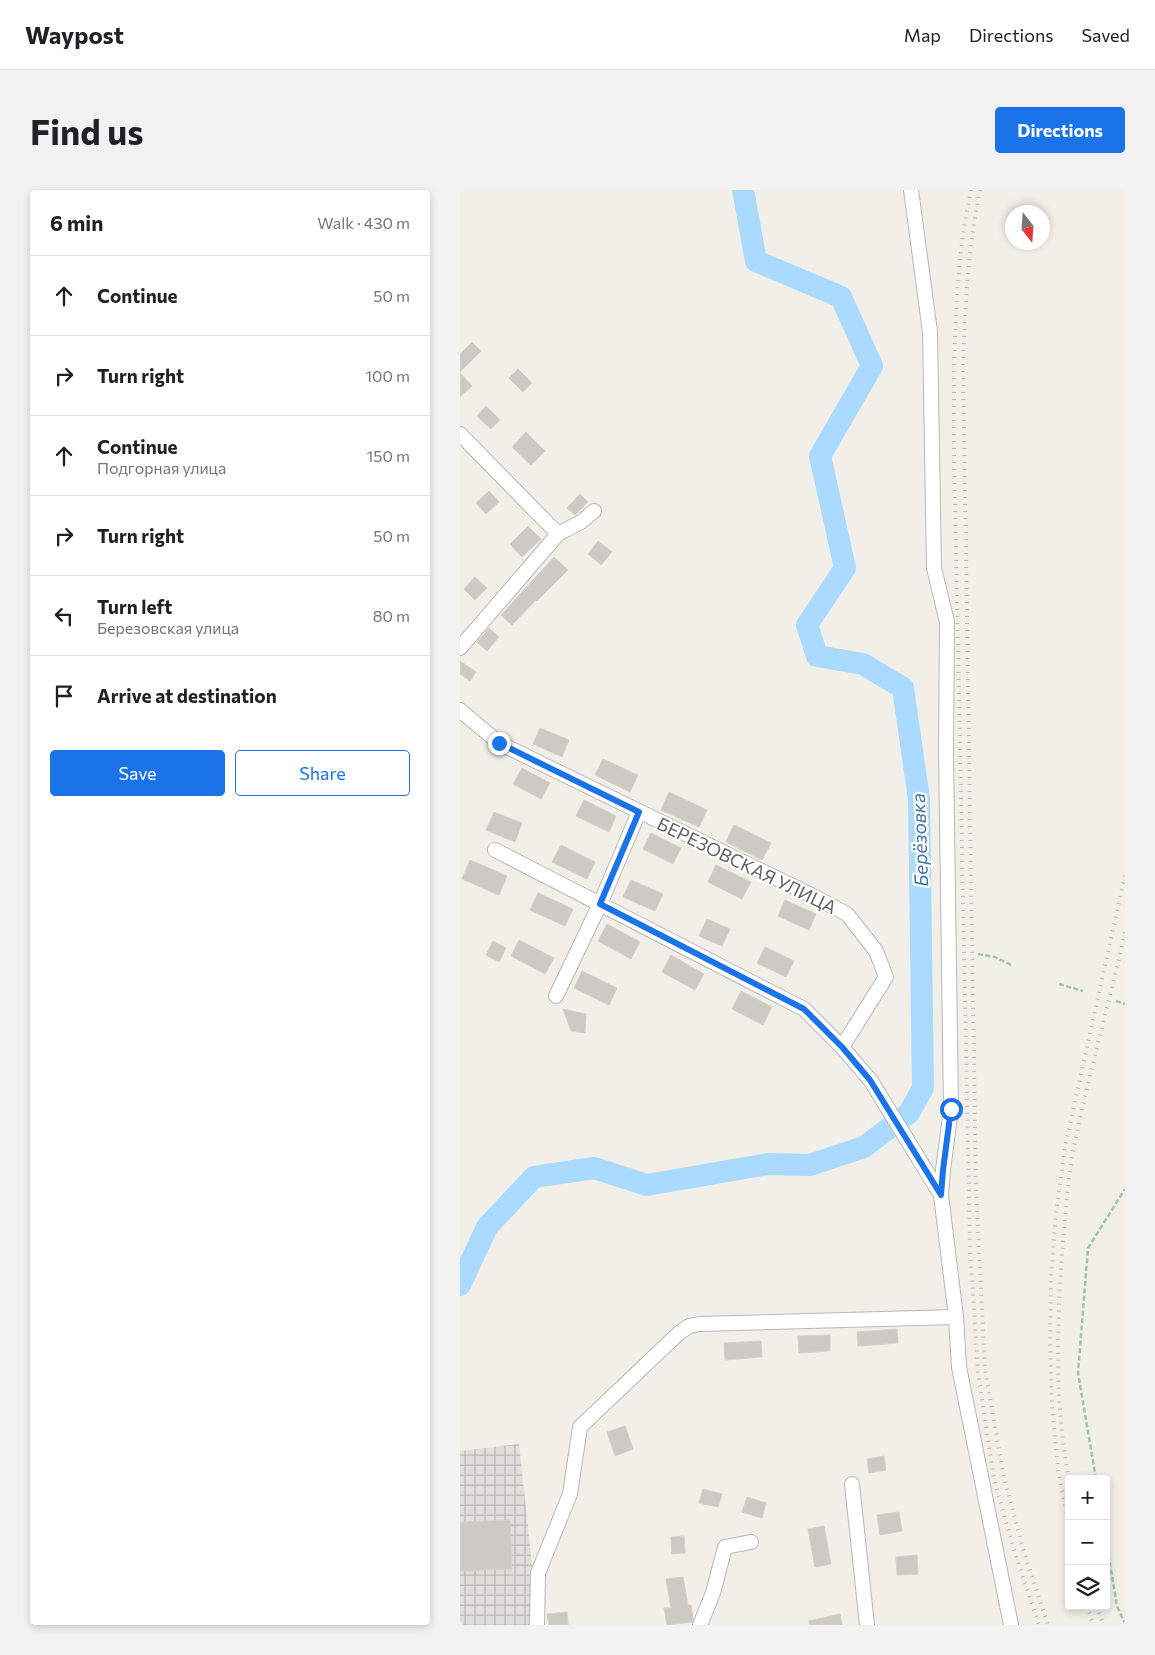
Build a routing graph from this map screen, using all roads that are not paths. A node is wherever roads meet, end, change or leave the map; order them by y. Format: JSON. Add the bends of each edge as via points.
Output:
{"nodes":[{"id":1,"x":912,"y":190,"type":"edge"},
{"id":2,"x":460,"y":434,"type":"edge"},
{"id":3,"x":594,"y":511,"type":"dead end"},
{"id":4,"x":558,"y":534,"type":"junction"},
{"id":5,"x":460,"y":648,"type":"edge"},
{"id":6,"x":460,"y":710,"type":"edge"},
{"id":7,"x":639,"y":812,"type":"junction"},
{"id":8,"x":495,"y":850,"type":"dead end"},
{"id":9,"x":600,"y":904,"type":"junction"},
{"id":10,"x":556,"y":996,"type":"dead end"},
{"id":11,"x":842,"y":1047,"type":"junction"},
{"id":12,"x":941,"y":1195,"type":"junction"},
{"id":13,"x":956,"y":1316,"type":"junction"},
{"id":14,"x":852,"y":1484,"type":"dead end"},
{"id":15,"x":751,"y":1542,"type":"dead end"},
{"id":16,"x":537,"y":1625,"type":"edge"},
{"id":17,"x":700,"y":1625,"type":"edge"},
{"id":18,"x":867,"y":1625,"type":"edge"},
{"id":19,"x":1011,"y":1625,"type":"edge"}],
"edges":[{"from":1,"to":12,"type":"street","via":[[930,332],[934,568],[947,622],[951,1109]]},
{"from":2,"to":4,"type":"street"},
{"from":3,"to":4,"type":"street"},
{"from":4,"to":5,"type":"street"},
{"from":6,"to":7,"type":"street","name":"БЕРЕЗОВСКАЯ УЛИЦА","via":[[499,743]]},
{"from":7,"to":9,"type":"street"},
{"from":7,"to":11,"type":"street","name":"БЕРЕЗОВСКАЯ УЛИЦА","via":[[847,914],[876,951],[886,976]]},
{"from":8,"to":9,"type":"street"},
{"from":9,"to":10,"type":"street"},
{"from":9,"to":11,"type":"street","via":[[804,1009]]},
{"from":11,"to":12,"type":"street","via":[[870,1080]]},
{"from":12,"to":13,"type":"street"},
{"from":13,"to":16,"type":"street","via":[[699,1324],[679,1332],[580,1427],[570,1494],[538,1573]]},
{"from":13,"to":19,"type":"street","via":[[959,1367]]},
{"from":14,"to":18,"type":"street"},
{"from":15,"to":17,"type":"street","via":[[725,1547],[713,1593]]}]}
